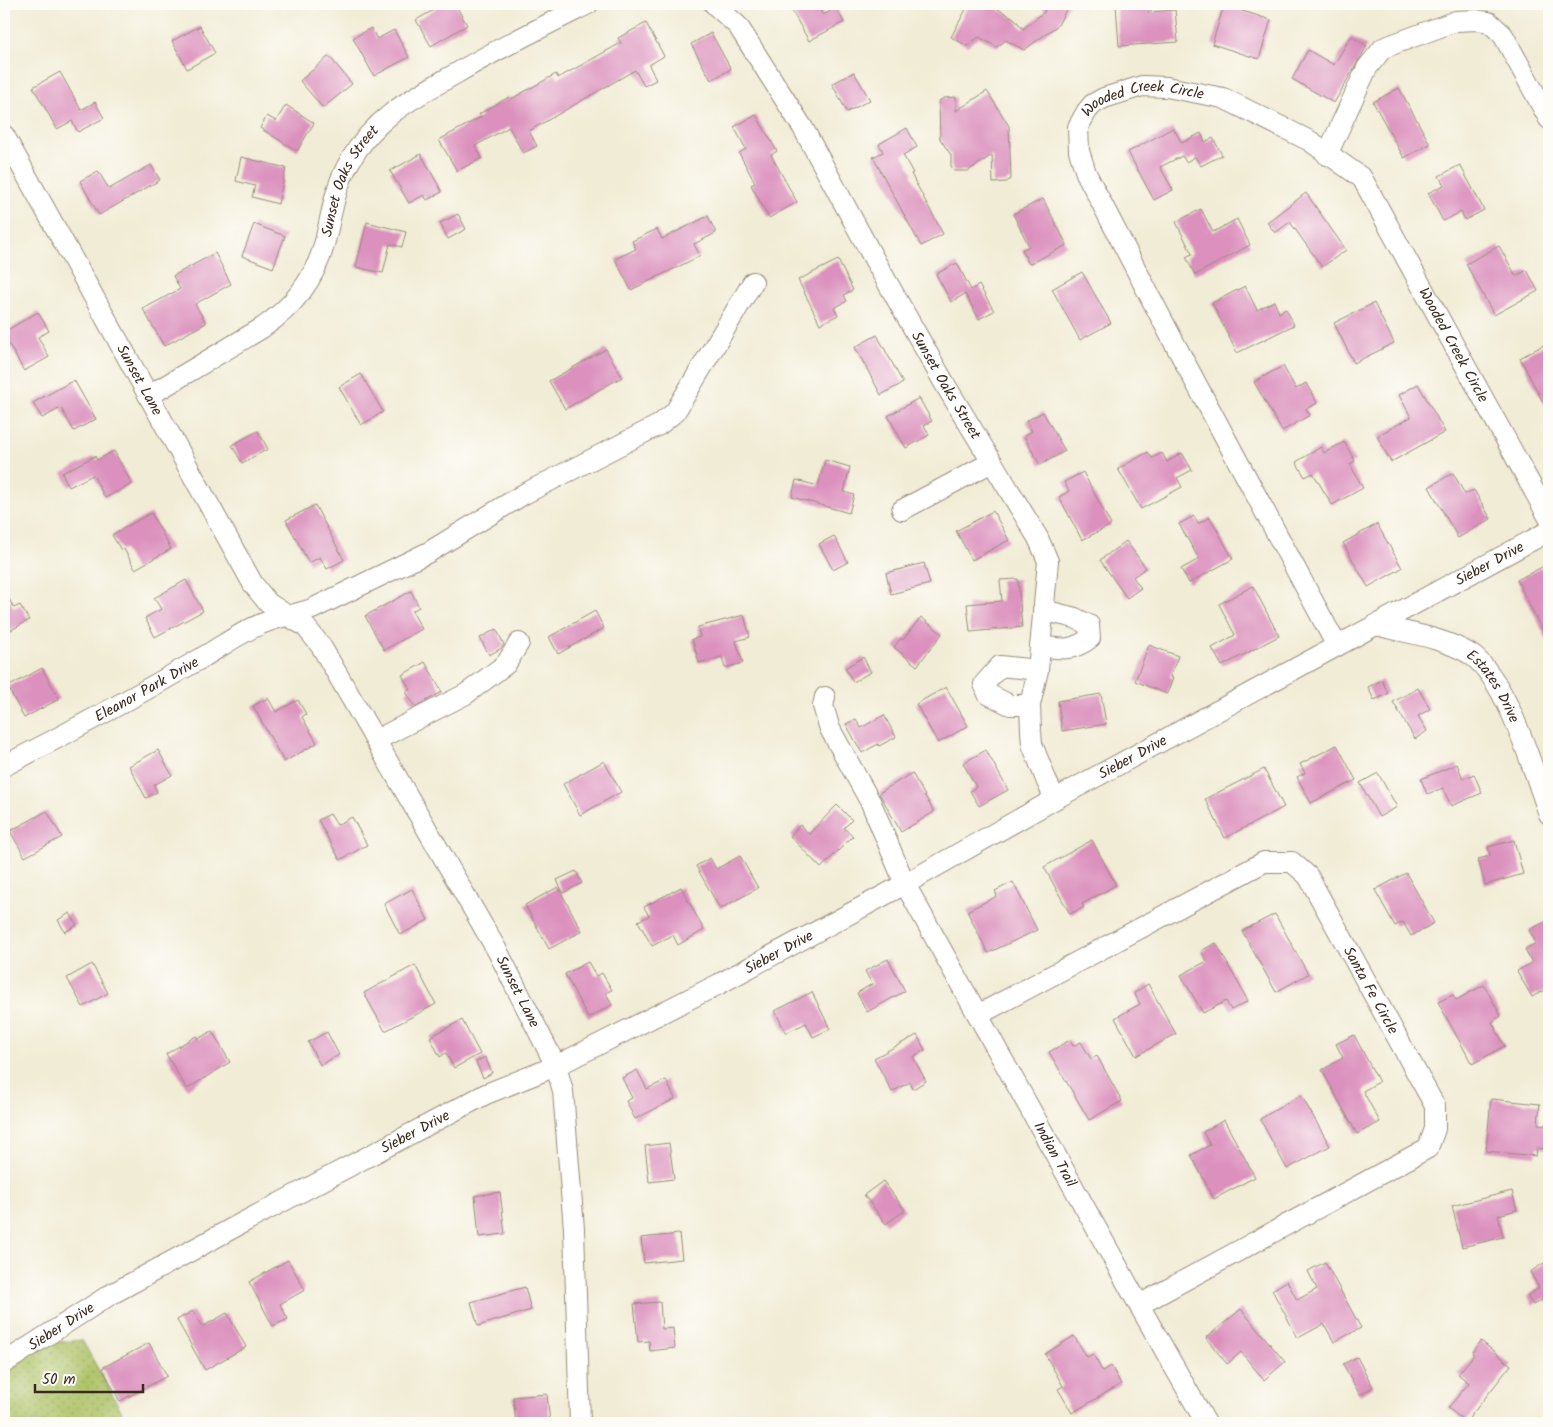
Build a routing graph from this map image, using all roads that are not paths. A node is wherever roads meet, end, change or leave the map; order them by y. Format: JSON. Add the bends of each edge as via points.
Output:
{"nodes":[{"id":1,"x":588,"y":4,"type":"edge"},
{"id":2,"x":714,"y":4,"type":"edge"},
{"id":3,"x":1549,"y":119,"type":"edge"},
{"id":4,"x":4,"y":135,"type":"edge"},
{"id":5,"x":1327,"y":155,"type":"junction"},
{"id":6,"x":753,"y":282,"type":"dead end"},
{"id":7,"x":150,"y":395,"type":"junction"},
{"id":8,"x":992,"y":462,"type":"junction"},
{"id":9,"x":902,"y":510,"type":"dead end"},
{"id":10,"x":1549,"y":518,"type":"edge"},
{"id":11,"x":1549,"y":531,"type":"edge"},
{"id":12,"x":1043,"y":610,"type":"junction"},
{"id":13,"x":288,"y":616,"type":"junction"},
{"id":14,"x":1375,"y":625,"type":"junction"},
{"id":15,"x":519,"y":642,"type":"dead end"},
{"id":16,"x":1040,"y":646,"type":"junction"},
{"id":17,"x":1337,"y":646,"type":"junction"},
{"id":18,"x":1038,"y":670,"type":"junction"},
{"id":19,"x":825,"y":697,"type":"dead end"},
{"id":20,"x":1030,"y":705,"type":"junction"},
{"id":21,"x":376,"y":740,"type":"junction"},
{"id":22,"x":5,"y":763,"type":"edge"},
{"id":23,"x":1055,"y":799,"type":"junction"},
{"id":24,"x":1549,"y":814,"type":"edge"},
{"id":25,"x":905,"y":884,"type":"junction"},
{"id":26,"x":978,"y":1015,"type":"junction"},
{"id":27,"x":556,"y":1066,"type":"junction"},
{"id":28,"x":1139,"y":1305,"type":"junction"},
{"id":29,"x":4,"y":1363,"type":"edge"},
{"id":30,"x":580,"y":1423,"type":"edge"},
{"id":31,"x":1206,"y":1423,"type":"edge"}],
"edges":[{"from":1,"to":7,"type":"street","name":"Sunset Oaks Street","via":[[496,50],[399,106],[373,129],[339,182],[325,242],[314,271],[299,295],[262,328]]},
{"from":2,"to":8,"type":"street","name":"Sunset Oaks Street","via":[[738,26],[803,128],[874,259]]},
{"from":3,"to":5,"type":"street","via":[[1503,35],[1490,22],[1456,21],[1383,48],[1367,68]]},
{"from":4,"to":7,"type":"street","name":"Sunset Lane"},
{"from":5,"to":10,"type":"street","name":"Wooded Creek Circle","via":[[1362,178]]},
{"from":5,"to":17,"type":"street","name":"Wooded Creek Circle","via":[[1310,142],[1222,98],[1167,87],[1142,86],[1104,98],[1092,104],[1078,127],[1079,151],[1086,173]]},
{"from":6,"to":13,"type":"street","via":[[668,419],[524,494],[429,552],[312,609]]},
{"from":7,"to":13,"type":"street","name":"Sunset Lane","via":[[253,584],[268,603]]},
{"from":8,"to":9,"type":"street"},
{"from":8,"to":12,"type":"street","name":"Sunset Oaks Street","via":[[1038,538],[1048,561]]},
{"from":11,"to":14,"type":"street","name":"Sieber Drive"},
{"from":12,"to":16,"type":"street","name":"Sunset Oaks Street"},
{"from":12,"to":16,"type":"street","via":[[1089,625],[1090,638],[1073,648]]},
{"from":13,"to":21,"type":"street","name":"Sunset Lane","via":[[305,626],[321,646]]},
{"from":13,"to":22,"type":"street","name":"Eleanor Park Drive","via":[[252,627],[201,659]]},
{"from":14,"to":17,"type":"street","name":"Sieber Drive"},
{"from":14,"to":24,"type":"street","name":"Estates Drive","via":[[1445,642],[1472,655],[1490,673],[1513,714]]},
{"from":15,"to":21,"type":"street","via":[[506,664],[466,694]]},
{"from":16,"to":18,"type":"street","name":"Sunset Oaks Street"},
{"from":17,"to":23,"type":"street","name":"Sieber Drive"},
{"from":18,"to":20,"type":"street","name":"Sunset Oaks Street"},
{"from":18,"to":20,"type":"street","via":[[1000,666],[984,684],[988,694],[1010,705]]},
{"from":19,"to":25,"type":"street","name":"Indian Trail","via":[[823,706],[830,729],[871,804]]},
{"from":20,"to":23,"type":"street","name":"Sunset Oaks Street","via":[[1032,744]]},
{"from":21,"to":27,"type":"street","name":"Sunset Lane","via":[[498,952]]},
{"from":23,"to":25,"type":"street","name":"Sieber Drive"},
{"from":25,"to":26,"type":"street","name":"Indian Trail"},
{"from":25,"to":27,"type":"street","name":"Sieber Drive","via":[[677,1006]]},
{"from":26,"to":28,"type":"street","name":"Indian Trail"},
{"from":26,"to":28,"type":"street","name":"Santa Fe Circle","via":[[1264,862],[1292,862],[1308,876],[1435,1106],[1435,1129],[1428,1148]]},
{"from":27,"to":29,"type":"street","name":"Sieber Drive","via":[[486,1094],[234,1228],[108,1296]]},
{"from":27,"to":30,"type":"street","name":"Sunset Lane","via":[[563,1091],[574,1229]]},
{"from":28,"to":31,"type":"street","name":"Indian Trail"}]}
